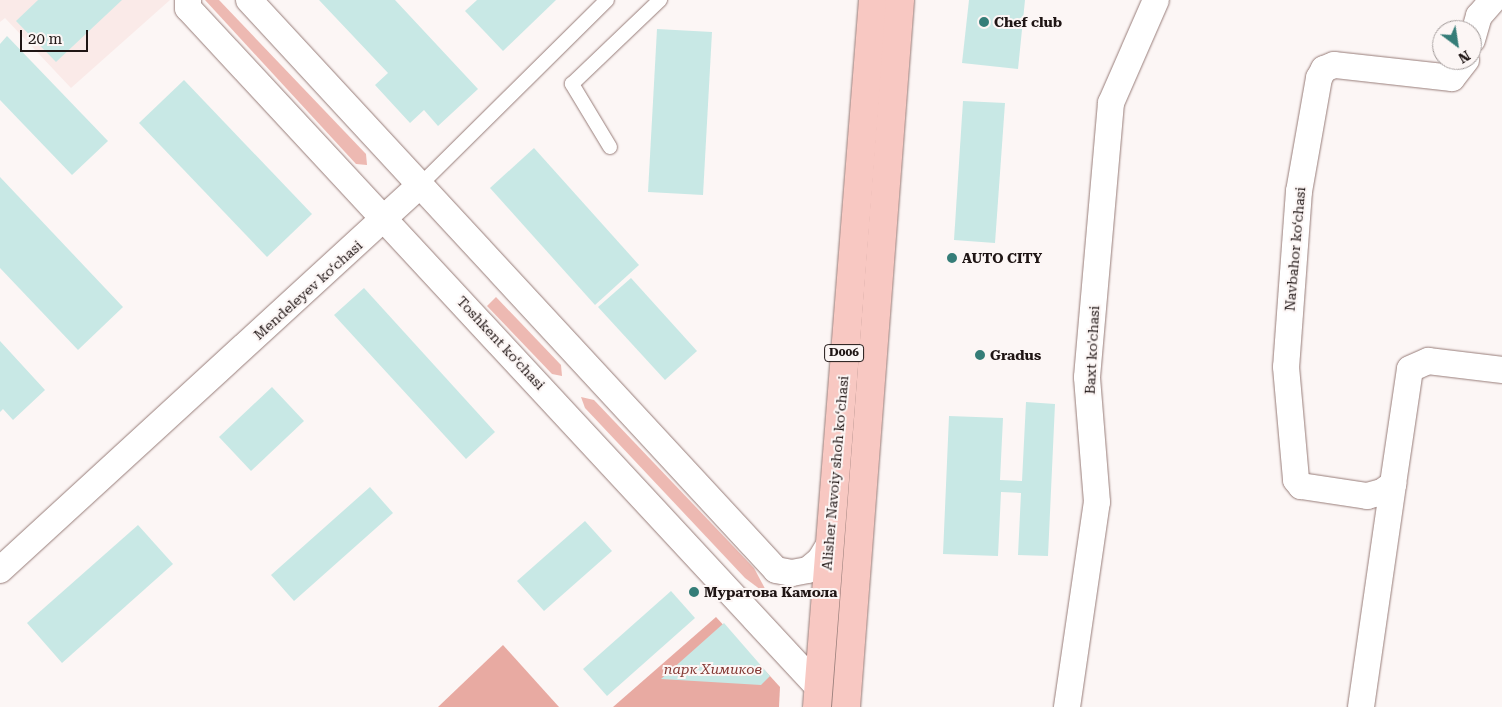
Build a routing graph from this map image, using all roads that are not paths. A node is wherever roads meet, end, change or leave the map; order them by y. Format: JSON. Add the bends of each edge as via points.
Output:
{"nodes":[{"id":1,"x":188,"y":0,"type":"edge"},
{"id":2,"x":249,"y":0,"type":"edge"},
{"id":3,"x":607,"y":0,"type":"edge"},
{"id":4,"x":660,"y":0,"type":"edge"},
{"id":5,"x":873,"y":0,"type":"edge"},
{"id":6,"x":900,"y":0,"type":"edge"},
{"id":7,"x":1156,"y":0,"type":"edge"},
{"id":8,"x":1493,"y":0,"type":"edge"},
{"id":9,"x":1478,"y":20,"type":"edge"},
{"id":10,"x":1458,"y":70,"type":"edge"},
{"id":11,"x":610,"y":147,"type":"dead end"},
{"id":12,"x":420,"y":185,"type":"junction"},
{"id":13,"x":386,"y":218,"type":"junction"},
{"id":14,"x":1502,"y":370,"type":"edge"},
{"id":15,"x":1393,"y":484,"type":"junction"},
{"id":16,"x":829,"y":545,"type":"junction"},
{"id":17,"x":0,"y":570,"type":"edge"},
{"id":18,"x":817,"y":697,"type":"edge"},
{"id":19,"x":846,"y":707,"type":"edge"},
{"id":20,"x":1067,"y":707,"type":"edge"},
{"id":21,"x":1361,"y":707,"type":"edge"}],
"edges":[{"from":1,"to":13,"type":"street","name":"Toshkent ko‘chasi","via":[[188,8]]},
{"from":2,"to":12,"type":"street"},
{"from":3,"to":12,"type":"lane","name":"Mendeleyev ko‘chasi"},
{"from":4,"to":11,"type":"lane","via":[[572,84]]},
{"from":5,"to":16,"type":"main road","name":"Alisher Navoiy shoh koʻchasi","number":"D006"},
{"from":6,"to":19,"type":"main road","name":"Alisher Navoiy shoh koʻchasi","number":"D006"},
{"from":7,"to":20,"type":"street","name":"Baxt ko'chasi","via":[[1111,103],[1087,377],[1097,502]]},
{"from":8,"to":9,"type":"street"},
{"from":10,"to":15,"type":"street","name":"Navbahor ko‘chasi","via":[[1452,78],[1334,65],[1324,69],[1319,78],[1299,191],[1286,367],[1296,480],[1301,486],[1368,496]]},
{"from":12,"to":13,"type":"street","name":"Mendeleyev ko‘chasi"},
{"from":12,"to":16,"type":"street","via":[[776,570],[792,573],[808,570],[820,560]]},
{"from":13,"to":17,"type":"street","name":"Mendeleyev ko‘chasi"},
{"from":13,"to":18,"type":"street","name":"Toshkent ko‘chasi"},
{"from":14,"to":15,"type":"street","via":[[1428,361],[1410,369]]},
{"from":15,"to":21,"type":"street"},
{"from":16,"to":18,"type":"main road","name":"Alisher Navoiy shoh koʻchasi","number":"D006"}]}
